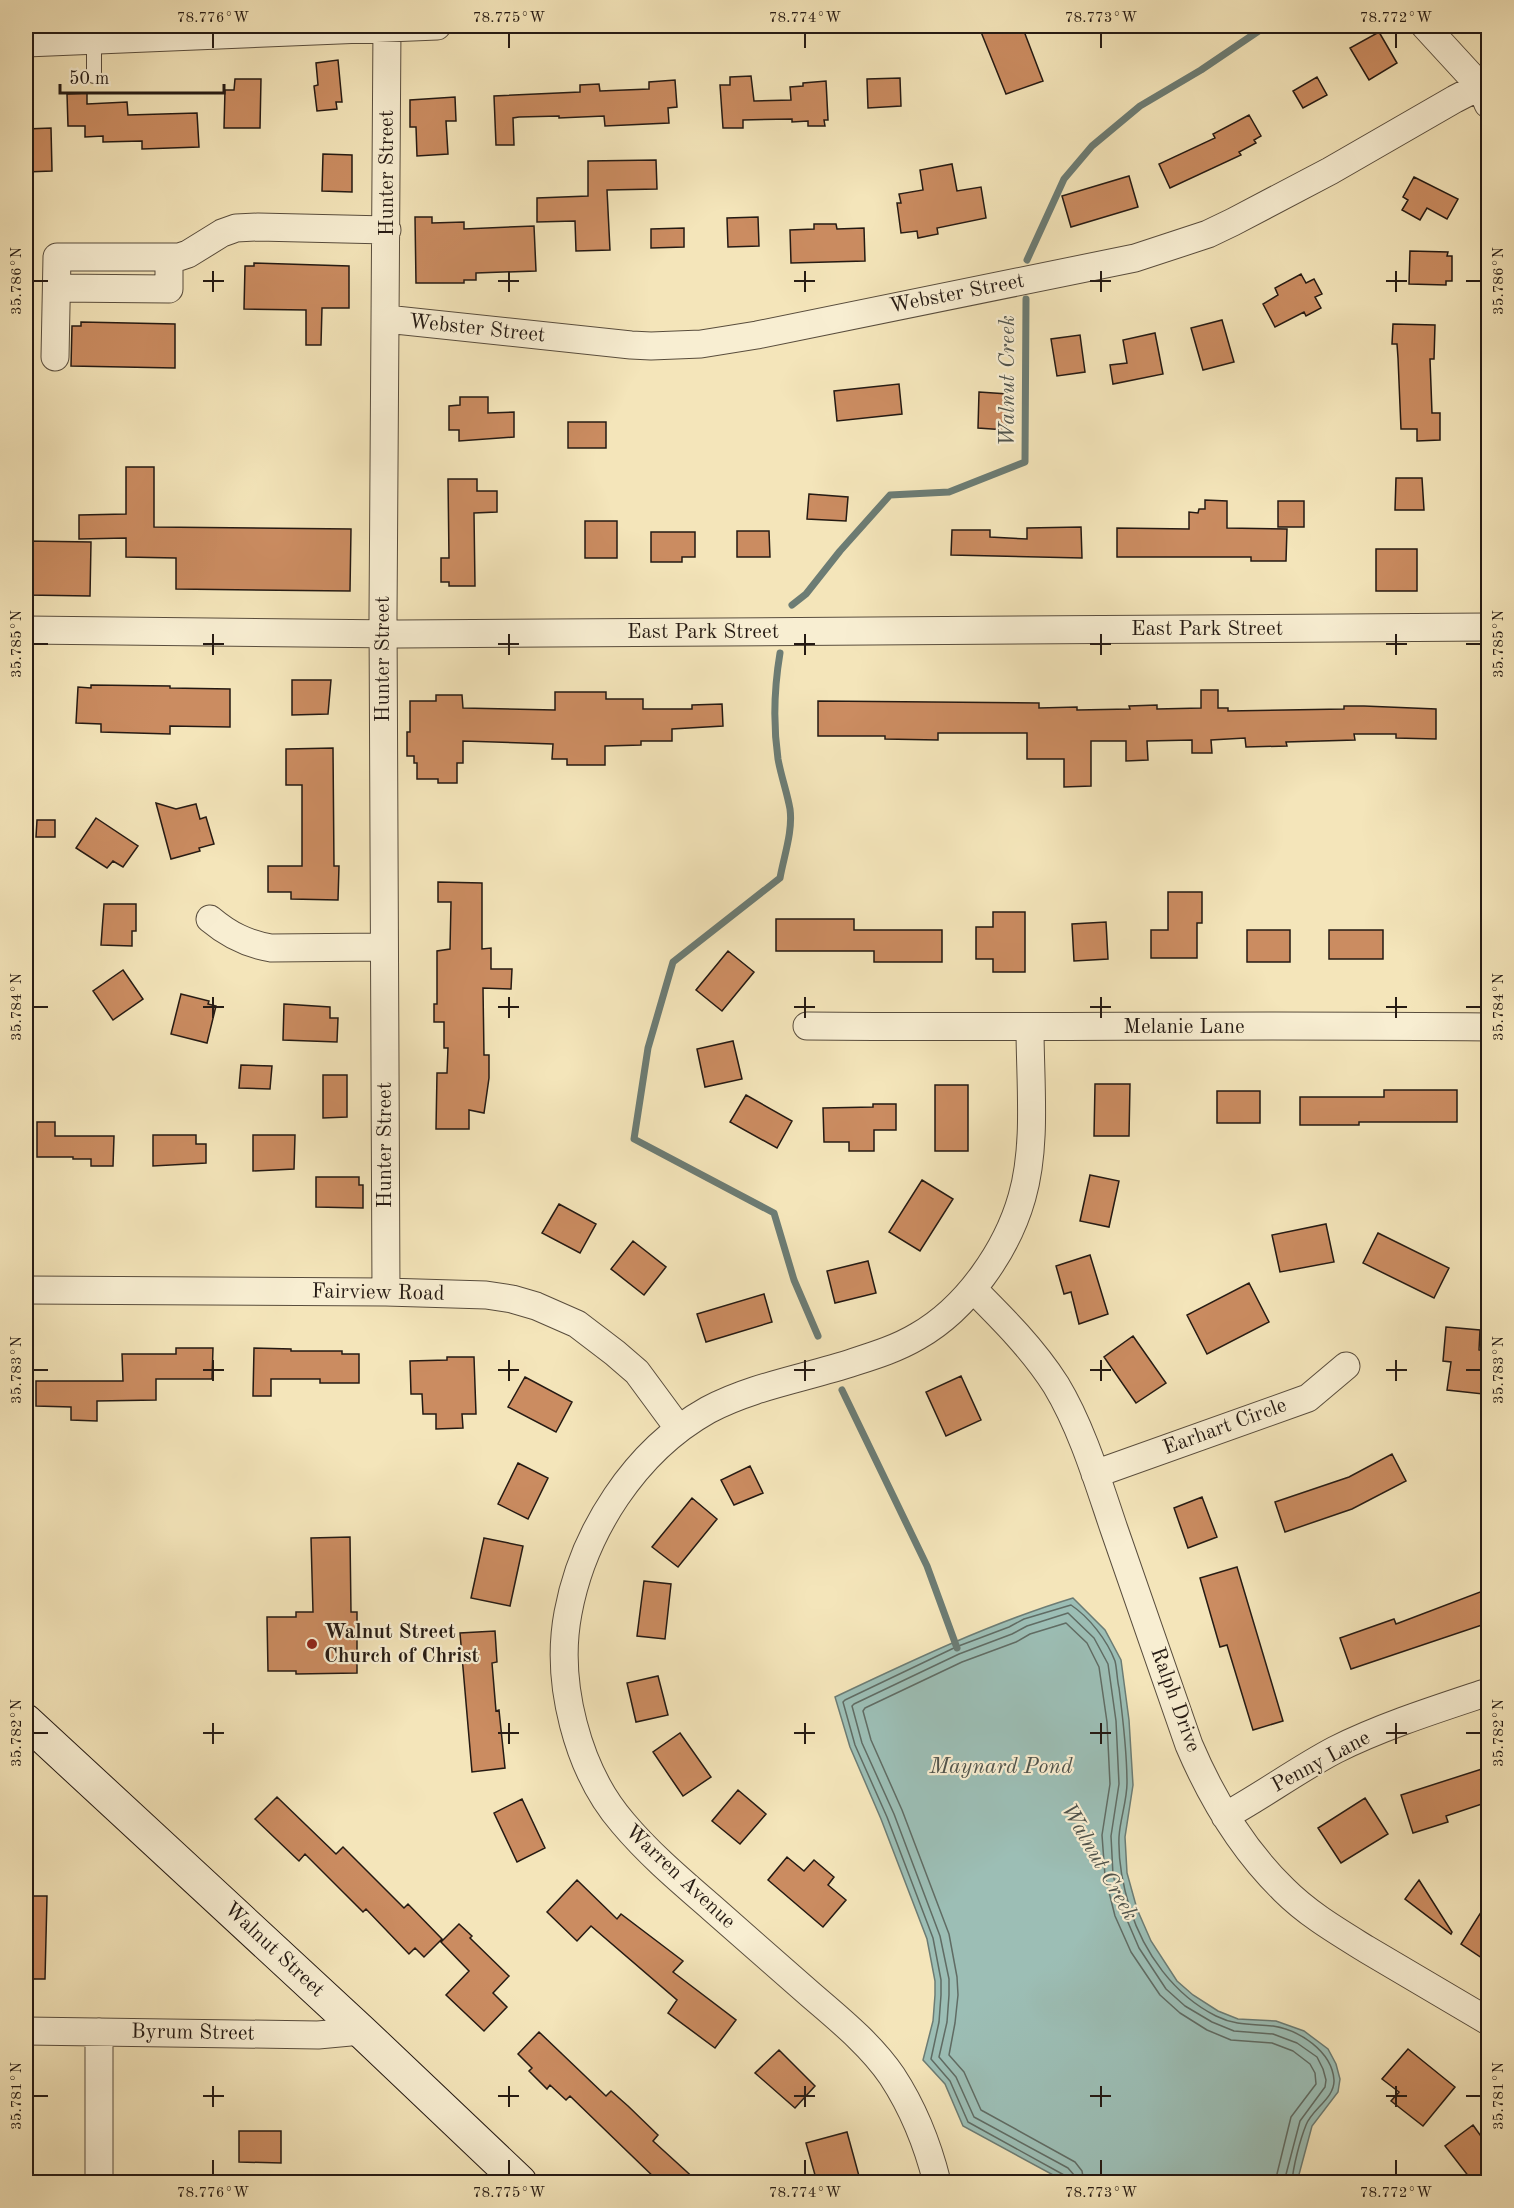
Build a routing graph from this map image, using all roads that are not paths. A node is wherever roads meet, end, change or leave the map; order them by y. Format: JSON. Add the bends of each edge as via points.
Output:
{"nodes":[{"id":1,"x":437,"y":26,"type":"edge"},
{"id":2,"x":1425,"y":26,"type":"edge"},
{"id":3,"x":387,"y":27,"type":"edge"},
{"id":4,"x":53,"y":33,"type":"edge"},
{"id":5,"x":94,"y":39,"type":"junction"},
{"id":6,"x":26,"y":43,"type":"edge"},
{"id":7,"x":94,"y":76,"type":"dead end"},
{"id":8,"x":1486,"y":91,"type":"edge"},
{"id":9,"x":387,"y":230,"type":"junction"},
{"id":10,"x":386,"y":319,"type":"junction"},
{"id":11,"x":55,"y":357,"type":"dead end"},
{"id":12,"x":1488,"y":627,"type":"edge"},
{"id":13,"x":26,"y":630,"type":"edge"},
{"id":14,"x":383,"y":634,"type":"junction"},
{"id":15,"x":210,"y":919,"type":"dead end"},
{"id":16,"x":384,"y":947,"type":"junction"},
{"id":17,"x":807,"y":1026,"type":"dead end"},
{"id":18,"x":1488,"y":1027,"type":"edge"},
{"id":19,"x":1030,"y":1028,"type":"junction"},
{"id":20,"x":973,"y":1289,"type":"junction"},
{"id":21,"x":26,"y":1290,"type":"edge"},
{"id":22,"x":386,"y":1292,"type":"junction"},
{"id":23,"x":1346,"y":1366,"type":"dead end"},
{"id":24,"x":679,"y":1429,"type":"junction"},
{"id":25,"x":1095,"y":1474,"type":"junction"},
{"id":26,"x":1488,"y":1692,"type":"edge"},
{"id":27,"x":26,"y":1721,"type":"edge"},
{"id":28,"x":1224,"y":1816,"type":"junction"},
{"id":29,"x":1488,"y":2021,"type":"edge"},
{"id":30,"x":26,"y":2031,"type":"edge"},
{"id":31,"x":361,"y":2031,"type":"junction"},
{"id":32,"x":99,"y":2032,"type":"junction"},
{"id":33,"x":99,"y":2182,"type":"edge"},
{"id":34,"x":520,"y":2182,"type":"edge"},
{"id":35,"x":937,"y":2182,"type":"edge"}],
"edges":[{"from":1,"to":3,"type":"street"},
{"from":2,"to":8,"type":"street"},
{"from":3,"to":5,"type":"street"},
{"from":3,"to":9,"type":"street","name":"Hunter Street"},
{"from":4,"to":5,"type":"street"},
{"from":4,"to":6,"type":"street"},
{"from":5,"to":7,"type":"lane"},
{"from":8,"to":10,"type":"street","name":"Webster Street","via":[[1455,99],[1330,171],[1208,234],[1136,258],[1069,273],[701,344],[631,345]]},
{"from":9,"to":10,"type":"street","name":"Hunter Street"},
{"from":9,"to":11,"type":"street","via":[[236,228],[188,254],[169,258],[57,257]]},
{"from":10,"to":14,"type":"street","name":"Hunter Street"},
{"from":12,"to":14,"type":"street","name":"East Park Street"},
{"from":13,"to":14,"type":"street","name":"East Park Street"},
{"from":14,"to":16,"type":"street","name":"Hunter Street"},
{"from":15,"to":16,"type":"street","via":[[234,937],[271,948]]},
{"from":16,"to":22,"type":"street","name":"Hunter Street"},
{"from":17,"to":19,"type":"street","name":"Melanie Lane"},
{"from":18,"to":19,"type":"street","name":"Melanie Lane"},
{"from":19,"to":20,"type":"street","name":"Warren Avenue","via":[[1030,1140],[1023,1195],[1002,1245]]},
{"from":20,"to":24,"type":"street","name":"Warren Avenue","via":[[922,1334],[895,1348],[737,1398]]},
{"from":20,"to":25,"type":"street","name":"Ralph Drive","via":[[1022,1339],[1057,1387]]},
{"from":21,"to":22,"type":"street","name":"Fairview Road"},
{"from":22,"to":24,"type":"street","name":"Fairview Road","via":[[486,1295],[558,1314],[592,1335],[637,1372]]},
{"from":23,"to":25,"type":"street","name":"Earhart Circle","via":[[1308,1398]]},
{"from":24,"to":35,"type":"street","name":"Warren Avenue","via":[[618,1493],[588,1546],[564,1635],[564,1675],[578,1741],[591,1773],[620,1821],[661,1864],[852,2031],[891,2075],[925,2142]]},
{"from":25,"to":28,"type":"street","name":"Ralph Drive","via":[[1189,1745]]},
{"from":26,"to":28,"type":"street","name":"Penny Lane","via":[[1353,1741]]},
{"from":27,"to":31,"type":"main road","name":"Walnut Street"},
{"from":28,"to":29,"type":"street","name":"Ralph Drive","via":[[1262,1868],[1324,1923]]},
{"from":30,"to":32,"type":"street","name":"Byrum Street"},
{"from":31,"to":32,"type":"street","name":"Byrum Street","via":[[318,2035]]},
{"from":31,"to":34,"type":"main road","name":"Walnut Street"},
{"from":32,"to":33,"type":"street"}]}
